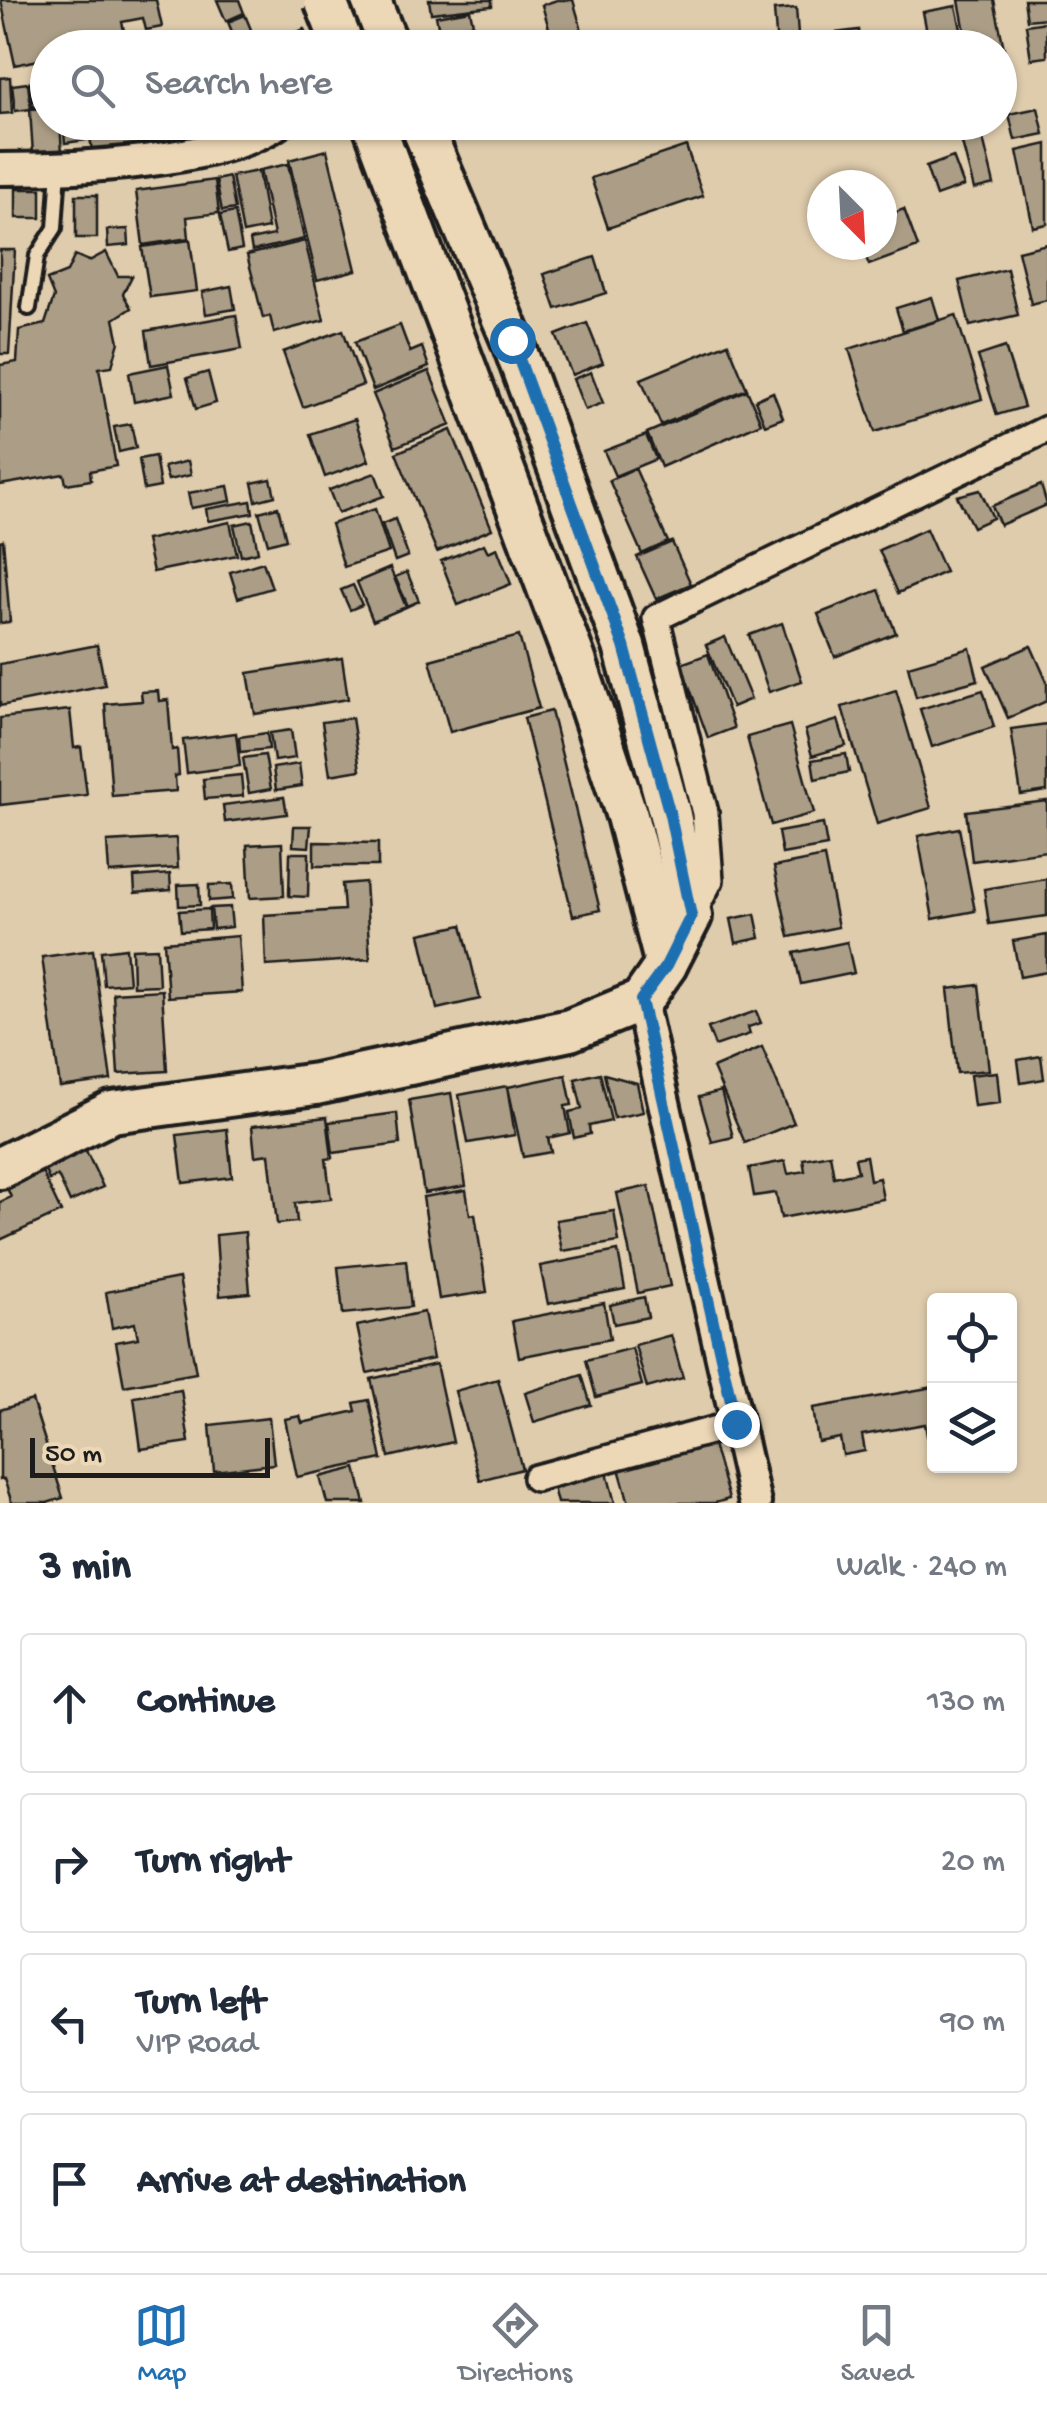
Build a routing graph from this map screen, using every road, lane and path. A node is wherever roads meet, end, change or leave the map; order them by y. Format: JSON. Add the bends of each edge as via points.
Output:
{"nodes":[{"id":1,"x":325,"y":0,"type":"edge"},
{"id":2,"x":359,"y":0,"type":"edge"},
{"id":3,"x":369,"y":0,"type":"edge"},
{"id":4,"x":337,"y":30,"type":"edge"},
{"id":5,"x":342,"y":30,"type":"edge"},
{"id":6,"x":382,"y":30,"type":"edge"},
{"id":7,"x":243,"y":140,"type":"edge"},
{"id":8,"x":379,"y":140,"type":"edge"},
{"id":9,"x":428,"y":140,"type":"edge"},
{"id":10,"x":0,"y":169,"type":"edge"},
{"id":11,"x":59,"y":169,"type":"junction"},
{"id":12,"x":30,"y":308,"type":"dead end"},
{"id":13,"x":1047,"y":428,"type":"edge"},
{"id":14,"x":691,"y":916,"type":"junction"},
{"id":15,"x":666,"y":966,"type":"junction"},
{"id":16,"x":641,"y":1000,"type":"junction"},
{"id":17,"x":0,"y":1168,"type":"edge"},
{"id":18,"x":736,"y":1424,"type":"junction"},
{"id":19,"x":536,"y":1478,"type":"dead end"},
{"id":20,"x":755,"y":1503,"type":"edge"}],
"edges":[{"from":1,"to":4,"type":"main road","bridge":true},
{"from":2,"to":5,"type":"street"},
{"from":3,"to":6,"type":"main road"},
{"from":7,"to":11,"type":"street","via":[[215,150]]},
{"from":8,"to":15,"type":"main road","via":[[575,660],[627,816]]},
{"from":9,"to":14,"type":"main road","via":[[512,340],[624,646]]},
{"from":10,"to":11,"type":"street"},
{"from":11,"to":12,"type":"lane","via":[[55,228],[38,256]]},
{"from":13,"to":14,"type":"street","via":[[656,618],[706,814],[710,880]]},
{"from":14,"to":15,"type":"main road"},
{"from":15,"to":16,"type":"main road"},
{"from":16,"to":17,"type":"main road","via":[[570,1030],[316,1084],[112,1112]]},
{"from":16,"to":18,"type":"street"},
{"from":18,"to":19,"type":"street"},
{"from":18,"to":20,"type":"street"}]}
